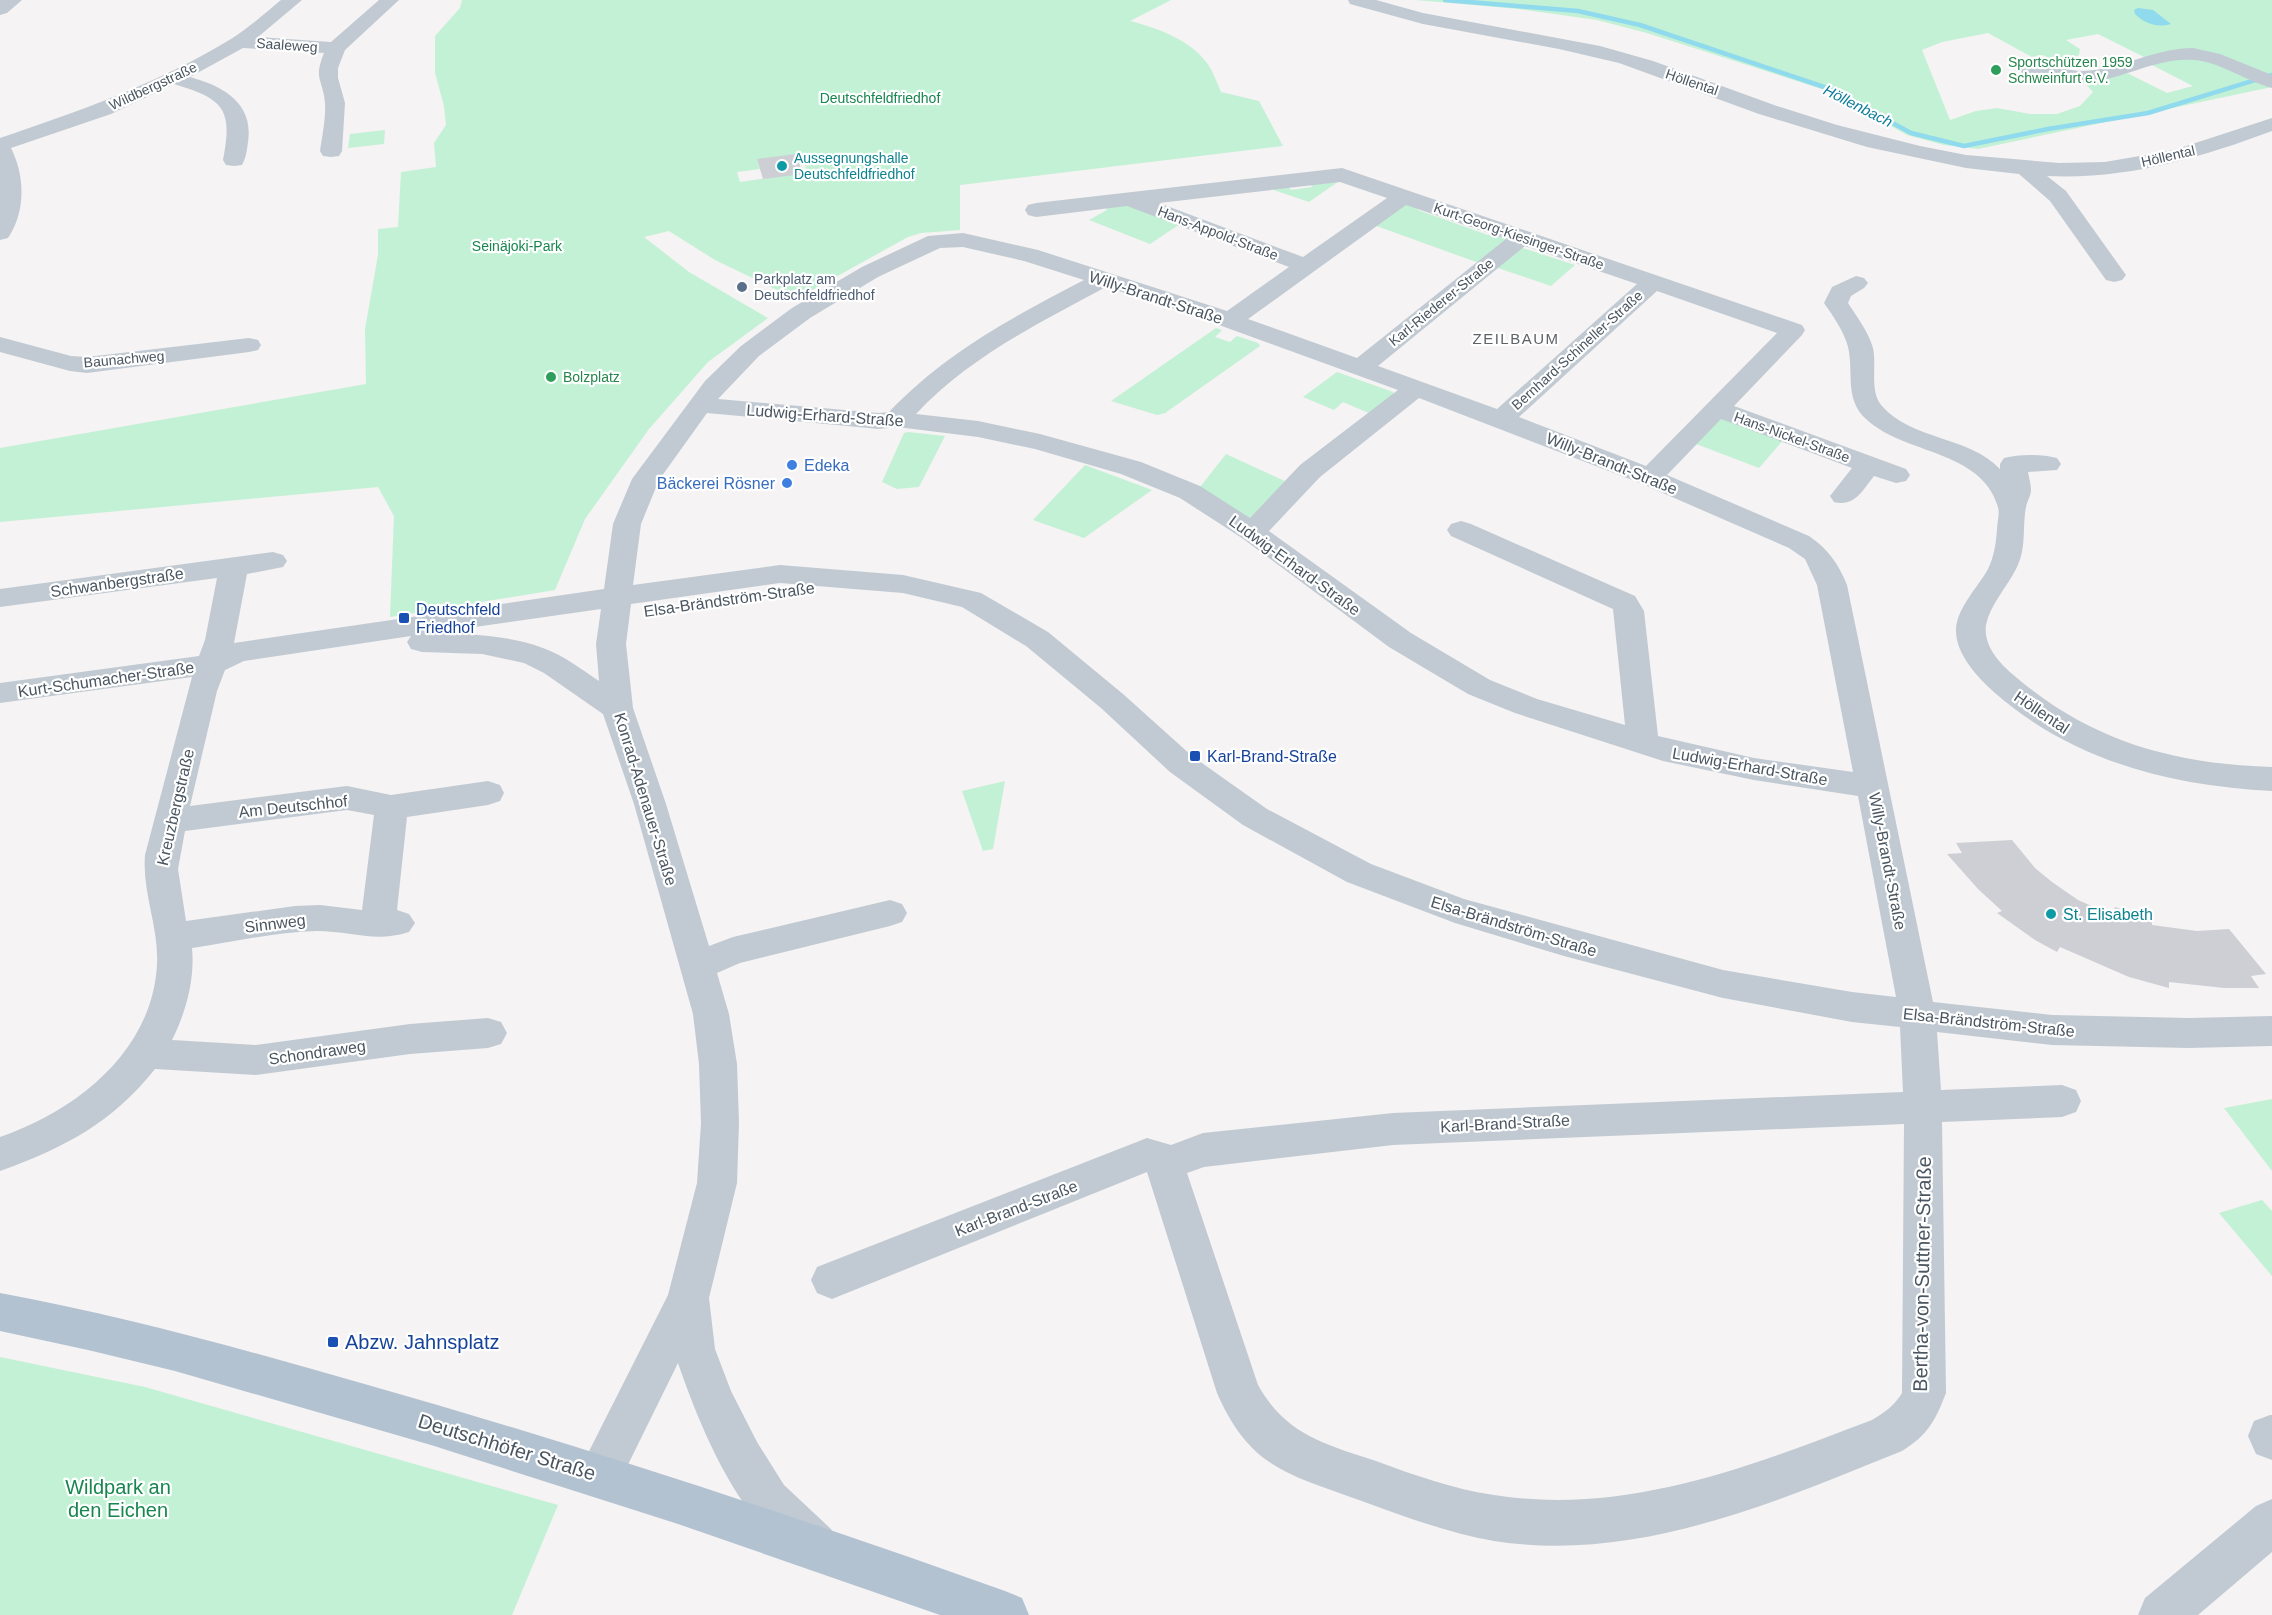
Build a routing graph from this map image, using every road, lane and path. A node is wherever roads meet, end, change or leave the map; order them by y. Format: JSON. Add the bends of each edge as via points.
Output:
{"nodes":[{"id":1,"x":13,"y":0,"type":"edge"},
{"id":2,"x":293,"y":0,"type":"edge"},
{"id":3,"x":390,"y":0,"type":"edge"},
{"id":4,"x":1357,"y":0,"type":"edge"},
{"id":5,"x":0,"y":9,"type":"edge"},
{"id":6,"x":240,"y":42,"type":"junction"},
{"id":7,"x":336,"y":48,"type":"junction"},
{"id":8,"x":2029,"y":69,"type":"dead end"},
{"id":9,"x":173,"y":78,"type":"junction"},
{"id":10,"x":2262,"y":78,"type":"edge"},
{"id":11,"x":2272,"y":124,"type":"edge"},
{"id":12,"x":0,"y":147,"type":"edge"},
{"id":13,"x":331,"y":151,"type":"dead end"},
{"id":14,"x":234,"y":160,"type":"dead end"},
{"id":15,"x":2025,"y":168,"type":"junction"},
{"id":16,"x":1404,"y":196,"type":"junction"},
{"id":17,"x":1130,"y":200,"type":"junction"},
{"id":18,"x":1036,"y":210,"type":"dead end"},
{"id":19,"x":0,"y":232,"type":"edge"},
{"id":20,"x":1522,"y":237,"type":"junction"},
{"id":21,"x":952,"y":240,"type":"joint"},
{"id":22,"x":1306,"y":267,"type":"junction"},
{"id":23,"x":2114,"y":276,"type":"dead end"},
{"id":24,"x":1103,"y":279,"type":"junction"},
{"id":25,"x":1653,"y":282,"type":"junction"},
{"id":26,"x":1856,"y":284,"type":"dead end"},
{"id":27,"x":1229,"y":321,"type":"junction"},
{"id":28,"x":0,"y":344,"type":"edge"},
{"id":29,"x":249,"y":345,"type":"dead end"},
{"id":30,"x":1360,"y":368,"type":"junction"},
{"id":31,"x":1416,"y":388,"type":"junction"},
{"id":32,"x":700,"y":405,"type":"junction"},
{"id":33,"x":1716,"y":408,"type":"junction"},
{"id":34,"x":897,"y":419,"type":"junction"},
{"id":35,"x":1501,"y":419,"type":"junction"},
{"id":36,"x":2048,"y":464,"type":"dead end"},
{"id":37,"x":1869,"y":465,"type":"junction"},
{"id":38,"x":1896,"y":475,"type":"dead end"},
{"id":39,"x":1650,"y":477,"type":"junction"},
{"id":40,"x":1844,"y":496,"type":"dead end"},
{"id":41,"x":2013,"y":508,"type":"junction"},
{"id":42,"x":1461,"y":530,"type":"dead end"},
{"id":43,"x":1252,"y":532,"type":"junction"},
{"id":44,"x":273,"y":561,"type":"dead end"},
{"id":45,"x":234,"y":567,"type":"junction"},
{"id":46,"x":0,"y":598,"type":"edge"},
{"id":47,"x":615,"y":606,"type":"junction"},
{"id":48,"x":422,"y":642,"type":"junction"},
{"id":49,"x":212,"y":664,"type":"junction"},
{"id":50,"x":0,"y":693,"type":"edge"},
{"id":51,"x":617,"y":708,"type":"junction"},
{"id":52,"x":1643,"y":742,"type":"junction"},
{"id":53,"x":2272,"y":779,"type":"edge"},
{"id":54,"x":1874,"y":787,"type":"junction"},
{"id":55,"x":488,"y":793,"type":"dead end"},
{"id":56,"x":391,"y":807,"type":"junction"},
{"id":57,"x":170,"y":821,"type":"junction"},
{"id":58,"x":890,"y":913,"type":"dead end"},
{"id":59,"x":172,"y":937,"type":"junction"},
{"id":60,"x":698,"y":966,"type":"junction"},
{"id":61,"x":1918,"y":1016,"type":"junction"},
{"id":62,"x":2272,"y":1031,"type":"edge"},
{"id":63,"x":488,"y":1033,"type":"dead end"},
{"id":64,"x":145,"y":1053,"type":"junction"},
{"id":65,"x":2062,"y":1101,"type":"dead end"},
{"id":66,"x":1923,"y":1108,"type":"junction"},
{"id":67,"x":0,"y":1154,"type":"edge"},
{"id":68,"x":1171,"y":1162,"type":"junction"},
{"id":69,"x":832,"y":1280,"type":"dead end"},
{"id":70,"x":688,"y":1298,"type":"junction"},
{"id":71,"x":0,"y":1312,"type":"edge"},
{"id":72,"x":599,"y":1475,"type":"junction"},
{"id":73,"x":2272,"y":1522,"type":"edge"},
{"id":74,"x":817,"y":1546,"type":"junction"},
{"id":75,"x":1005,"y":1615,"type":"edge"},
{"id":76,"x":2162,"y":1615,"type":"edge"}],
"edges":[{"from":1,"to":5,"type":"street"},
{"from":2,"to":6,"type":"street","name":"Wildbergstraße"},
{"from":3,"to":7,"type":"street"},
{"from":4,"to":15,"type":"street","name":"Höllental","via":[[1626,59],[1784,115],[1869,140],[1960,160]]},
{"from":6,"to":7,"type":"street","name":"Saaleweg"},
{"from":6,"to":9,"type":"street","name":"Wildbergstraße"},
{"from":7,"to":13,"type":"street","name":"Saaleweg","via":[[328,68],[335,103]]},
{"from":8,"to":10,"type":"street","via":[[2072,76],[2098,75],[2172,54],[2194,54]]},
{"from":9,"to":12,"type":"street","name":"Wildbergstraße","via":[[104,110]]},
{"from":9,"to":14,"type":"street","via":[[205,88],[234,111],[238,131]]},
{"from":11,"to":15,"type":"street","name":"Höllental","via":[[2211,146],[2148,162],[2092,168]]},
{"from":12,"to":19,"type":"street","via":[[12,187],[9,211]]},
{"from":15,"to":23,"type":"street","via":[[2058,196]]},
{"from":16,"to":17,"type":"street","name":"Kurt-Georg-Kiesinger-Straße","via":[[1342,175]]},
{"from":16,"to":20,"type":"street","name":"Kurt-Georg-Kiesinger-Straße"},
{"from":16,"to":22,"type":"street","name":"Hans-Appold-Straße"},
{"from":17,"to":18,"type":"street","name":"Kurt-Georg-Kiesinger-Straße"},
{"from":17,"to":22,"type":"street","name":"Hans-Appold-Straße"},
{"from":20,"to":25,"type":"street","name":"Kurt-Georg-Kiesinger-Straße"},
{"from":20,"to":30,"type":"street","name":"Karl-Riederer-Straße"},
{"from":21,"to":24,"type":"street","name":"Willy-Brandt-Straße","via":[[1030,255]]},
{"from":21,"to":32,"type":"street","name":"Konrad-Adenauer-Straße","via":[[930,243],[892,260],[801,313],[733,366]]},
{"from":22,"to":27,"type":"street","name":"Hans-Appold-Straße"},
{"from":24,"to":27,"type":"street","name":"Willy-Brandt-Straße"},
{"from":24,"to":34,"type":"street","via":[[965,356],[929,385]]},
{"from":25,"to":33,"type":"street","name":"Kurt-Georg-Kiesinger-Straße","via":[[1793,330]]},
{"from":25,"to":35,"type":"street","name":"Bernhard-Schineller-Straße"},
{"from":26,"to":41,"type":"street","via":[[1840,292],[1836,303],[1860,346],[1866,405],[1888,424],[1982,466],[1999,483]]},
{"from":27,"to":30,"type":"street","name":"Willy-Brandt-Straße"},
{"from":28,"to":29,"type":"street","name":"Baunachweg","via":[[87,365]]},
{"from":30,"to":31,"type":"street","name":"Willy-Brandt-Straße"},
{"from":31,"to":35,"type":"street","name":"Willy-Brandt-Straße"},
{"from":31,"to":43,"type":"street","via":[[1310,471]]},
{"from":32,"to":34,"type":"street","name":"Ludwig-Erhard-Straße","via":[[879,421]]},
{"from":32,"to":47,"type":"street","name":"Konrad-Adenauer-Straße","via":[[635,501],[627,524]]},
{"from":33,"to":37,"type":"street","name":"Hans-Nickel-Straße"},
{"from":33,"to":39,"type":"street","name":"Kurt-Georg-Kiesinger-Straße"},
{"from":34,"to":43,"type":"street","name":"Ludwig-Erhard-Straße","via":[[978,429],[1095,457],[1190,492]]},
{"from":35,"to":39,"type":"street","name":"Willy-Brandt-Straße"},
{"from":36,"to":41,"type":"street","name":"Höllental","via":[[2013,464],[2018,491]]},
{"from":37,"to":38,"type":"street","name":"Hans-Nickel-Straße"},
{"from":37,"to":40,"type":"street","name":"Hans-Nickel-Straße"},
{"from":39,"to":54,"type":"street","name":"Willy-Brandt-Straße","via":[[1777,531],[1815,553],[1832,585]]},
{"from":41,"to":53,"type":"street","name":"Höllental","via":[[2006,562],[1971,624],[1973,644],[1995,675],[2034,711],[2099,744],[2196,773]]},
{"from":42,"to":52,"type":"street","via":[[1625,603]]},
{"from":43,"to":52,"type":"street","name":"Ludwig-Erhard-Straße","via":[[1400,640],[1479,687],[1526,706]]},
{"from":44,"to":45,"type":"street","name":"Schwanbergstraße"},
{"from":45,"to":46,"type":"street","name":"Schwanbergstraße"},
{"from":45,"to":49,"type":"street"},
{"from":47,"to":48,"type":"street","name":"Kurt-Schumacher-Straße"},
{"from":47,"to":49,"type":"street","name":"Kurt-Schumacher-Straße","via":[[237,652]]},
{"from":47,"to":51,"type":"street","name":"Konrad-Adenauer-Straße","via":[[611,644]]},
{"from":47,"to":61,"type":"street","name":"Elsa-Brändström-Straße","via":[[812,588],[844,580],[892,582],[971,600],[1006,617],[1071,666],[1181,764],[1255,818],[1324,856],[1409,894],[1564,942],[1723,984]]},
{"from":48,"to":49,"type":"street","name":"Kurt-Schumacher-Straße","via":[[233,670]]},
{"from":48,"to":51,"type":"street","via":[[482,644],[533,655]]},
{"from":49,"to":50,"type":"street","name":"Kurt-Schumacher-Straße"},
{"from":49,"to":57,"type":"street","name":"Kreuzbergstraße"},
{"from":51,"to":60,"type":"street","name":"Konrad-Adenauer-Straße"},
{"from":52,"to":54,"type":"street","name":"Ludwig-Erhard-Straße","via":[[1663,750],[1754,769]]},
{"from":54,"to":61,"type":"street","name":"Willy-Brandt-Straße"},
{"from":55,"to":56,"type":"street","name":"Am Deutschhof"},
{"from":56,"to":57,"type":"street","name":"Am Deutschhof","via":[[347,798]]},
{"from":56,"to":59,"type":"street","name":"Sinnweg","via":[[388,924],[295,919]]},
{"from":57,"to":59,"type":"street","name":"Kreuzbergstraße","via":[[160,874]]},
{"from":58,"to":60,"type":"street","via":[[733,951]]},
{"from":59,"to":64,"type":"street","name":"Kreuzbergstraße","via":[[173,986]]},
{"from":60,"to":70,"type":"street","name":"Konrad-Adenauer-Straße","via":[[711,1014],[720,1123],[717,1184]]},
{"from":61,"to":62,"type":"street","name":"Elsa-Brändström-Straße","via":[[2082,1031]]},
{"from":61,"to":66,"type":"street","name":"Bertha-von-Suttner-Straße"},
{"from":63,"to":64,"type":"street","name":"Schondraweg","via":[[410,1039],[256,1060]]},
{"from":64,"to":67,"type":"street","name":"Kreuzbergstraße","via":[[106,1098],[85,1113],[59,1130]]},
{"from":65,"to":66,"type":"street","name":"Karl-Brand-Straße"},
{"from":66,"to":68,"type":"street","name":"Karl-Brand-Straße","via":[[1392,1129],[1203,1150]]},
{"from":66,"to":68,"type":"street","name":"Bertha-von-Suttner-Straße","via":[[1925,1363],[1924,1393],[1917,1413],[1886,1436],[1719,1498],[1612,1521],[1533,1522],[1449,1508],[1310,1460],[1264,1434],[1239,1394],[1174,1196],[1167,1172]]},
{"from":68,"to":69,"type":"street","name":"Karl-Brand-Straße","via":[[1147,1155]]},
{"from":70,"to":72,"type":"street","name":"Konrad-Adenauer-Straße"},
{"from":70,"to":74,"type":"street","name":"Konrad-Adenauer-Straße","via":[[694,1349],[712,1400],[768,1501]]},
{"from":71,"to":72,"type":"main road","name":"Deutschhöfer Straße","via":[[189,1355]]},
{"from":72,"to":74,"type":"main road","name":"Deutschhöfer Straße"},
{"from":73,"to":76,"type":"street"},
{"from":74,"to":75,"type":"main road","name":"Deutschhöfer Straße"}]}
